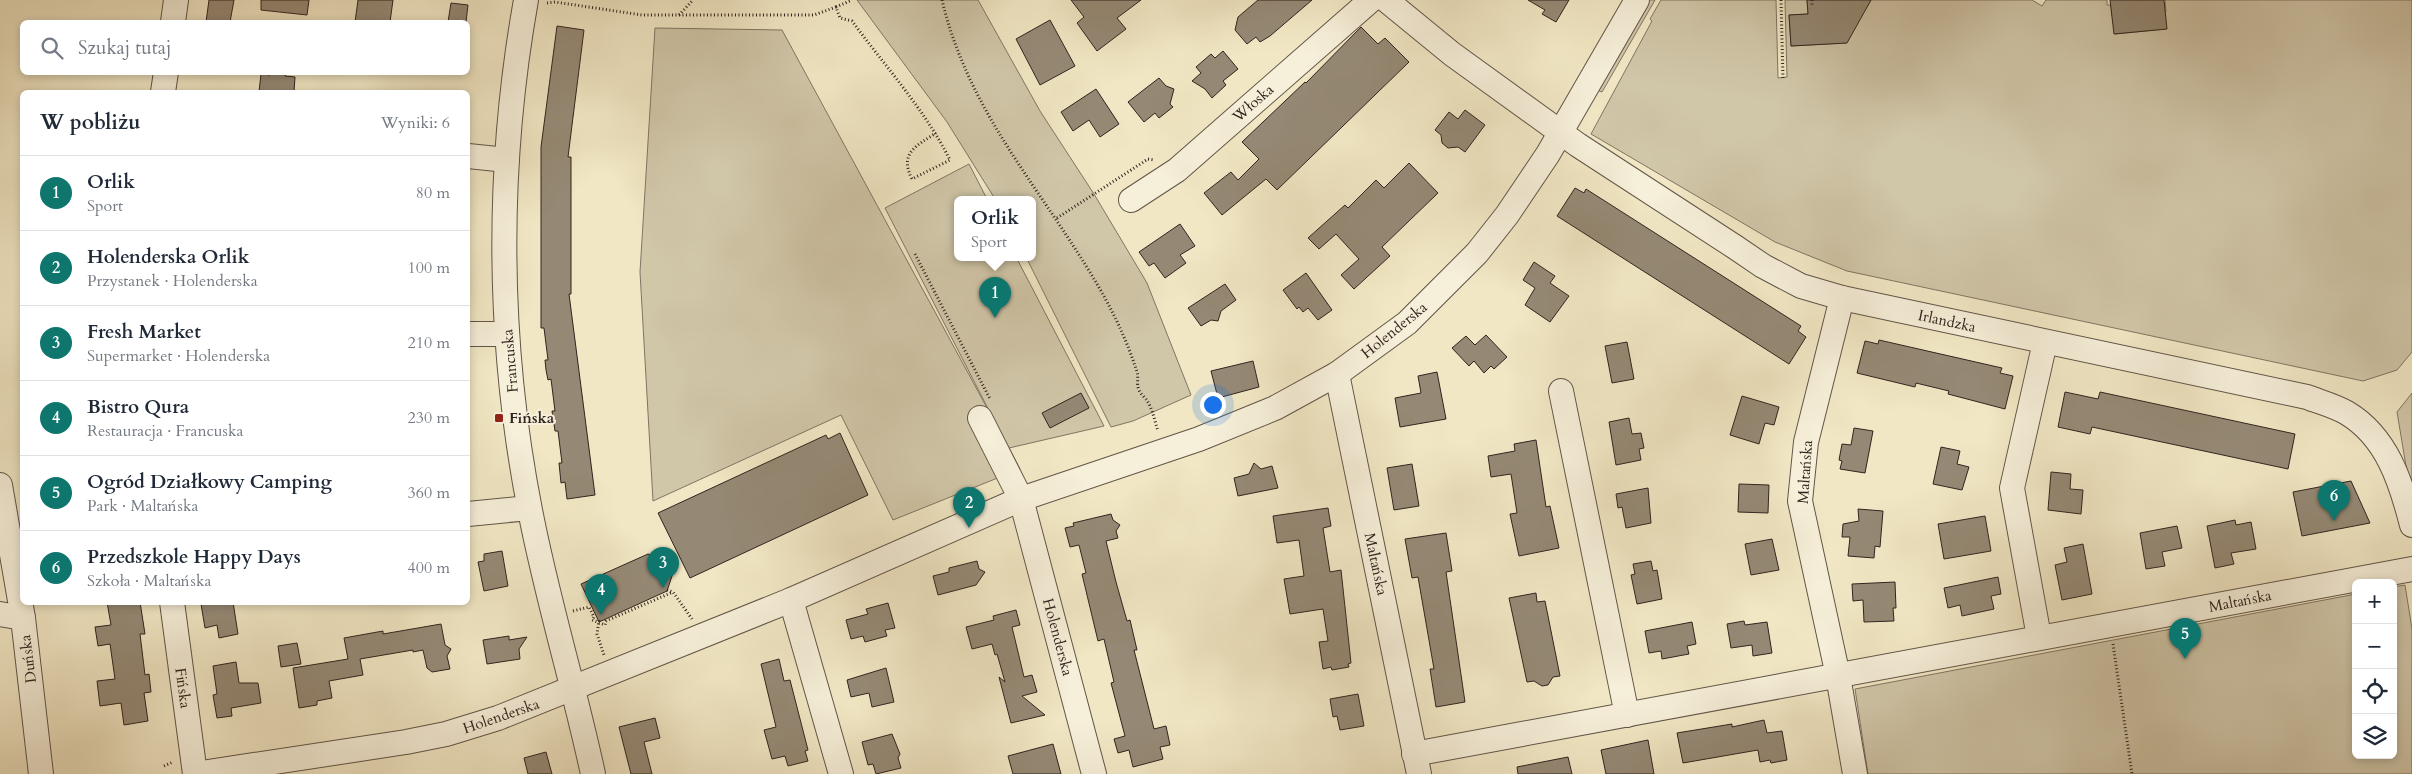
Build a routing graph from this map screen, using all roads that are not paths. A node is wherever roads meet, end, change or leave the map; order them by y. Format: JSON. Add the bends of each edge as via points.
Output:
{"nodes":[{"id":1,"x":176,"y":0,"type":"edge"},
{"id":2,"x":1371,"y":0,"type":"edge"},
{"id":3,"x":1386,"y":0,"type":"edge"},
{"id":4,"x":1636,"y":0,"type":"edge"},
{"id":5,"x":541,"y":3,"type":"edge"},
{"id":6,"x":173,"y":20,"type":"edge"},
{"id":7,"x":166,"y":75,"type":"edge"},
{"id":8,"x":163,"y":90,"type":"edge"},
{"id":9,"x":1562,"y":131,"type":"junction"},
{"id":10,"x":470,"y":156,"type":"edge"},
{"id":11,"x":507,"y":160,"type":"junction"},
{"id":12,"x":1131,"y":200,"type":"dead end"},
{"id":13,"x":1842,"y":298,"type":"junction"},
{"id":14,"x":470,"y":334,"type":"edge"},
{"id":15,"x":507,"y":334,"type":"junction"},
{"id":16,"x":2046,"y":342,"type":"junction"},
{"id":17,"x":1336,"y":374,"type":"junction"},
{"id":18,"x":1561,"y":392,"type":"dead end"},
{"id":19,"x":987,"y":413,"type":"road end"},
{"id":20,"x":0,"y":485,"type":"edge"},
{"id":21,"x":1021,"y":499,"type":"junction"},
{"id":22,"x":529,"y":508,"type":"junction"},
{"id":23,"x":470,"y":514,"type":"edge"},
{"id":24,"x":2412,"y":525,"type":"edge"},
{"id":25,"x":2412,"y":569,"type":"edge"},
{"id":26,"x":791,"y":600,"type":"junction"},
{"id":27,"x":20,"y":601,"type":"edge"},
{"id":28,"x":21,"y":605,"type":"edge"},
{"id":29,"x":172,"y":605,"type":"edge"},
{"id":30,"x":0,"y":614,"type":"edge"},
{"id":31,"x":23,"y":618,"type":"junction"},
{"id":32,"x":2039,"y":637,"type":"junction"},
{"id":33,"x":1838,"y":676,"type":"junction"},
{"id":34,"x":572,"y":689,"type":"junction"},
{"id":35,"x":1627,"y":715,"type":"junction"},
{"id":36,"x":1417,"y":764,"type":"edge"},
{"id":37,"x":41,"y":774,"type":"edge"},
{"id":38,"x":195,"y":774,"type":"edge"},
{"id":39,"x":593,"y":774,"type":"edge"},
{"id":40,"x":841,"y":774,"type":"edge"},
{"id":41,"x":1094,"y":774,"type":"edge"},
{"id":42,"x":1855,"y":774,"type":"edge"}],
"edges":[{"from":1,"to":6,"type":"street"},
{"from":2,"to":12,"type":"street","name":"Włoska","via":[[1177,170]]},
{"from":3,"to":9,"type":"street","via":[[1452,54]]},
{"from":4,"to":9,"type":"street","name":"Holenderska"},
{"from":5,"to":11,"type":"street","name":"Francuska","via":[[515,75]]},
{"from":7,"to":8,"type":"street"},
{"from":9,"to":13,"type":"street","name":"Irlandzka","via":[[1763,266],[1800,286]]},
{"from":9,"to":17,"type":"street","name":"Holenderska","via":[[1507,215],[1477,253],[1407,323]]},
{"from":10,"to":11,"type":"street"},
{"from":11,"to":15,"type":"street","name":"Francuska","via":[[504,251]]},
{"from":13,"to":16,"type":"street","name":"Irlandzka"},
{"from":13,"to":33,"type":"street","name":"Maltańska","via":[[1806,442],[1800,502]]},
{"from":14,"to":15,"type":"street"},
{"from":15,"to":22,"type":"street","name":"Francuska"},
{"from":16,"to":24,"type":"street","name":"Irlandzka","via":[[2307,397],[2347,413],[2379,442],[2400,480]]},
{"from":16,"to":32,"type":"street","via":[[2012,488]]},
{"from":17,"to":21,"type":"street","name":"Holenderska","via":[[1275,408],[1166,450]]},
{"from":17,"to":36,"type":"street","name":"Maltańska"},
{"from":18,"to":35,"type":"street"},
{"from":19,"to":21,"type":"street"},
{"from":20,"to":27,"type":"street","name":"Duńska"},
{"from":21,"to":26,"type":"street","name":"Holenderska"},
{"from":21,"to":41,"type":"street","name":"Holenderska"},
{"from":22,"to":23,"type":"street"},
{"from":22,"to":34,"type":"street","name":"Francuska"},
{"from":25,"to":32,"type":"street","name":"Maltańska"},
{"from":26,"to":34,"type":"street","name":"Holenderska"},
{"from":26,"to":40,"type":"street"},
{"from":28,"to":31,"type":"street","name":"Duńska"},
{"from":29,"to":38,"type":"street","name":"Fińska"},
{"from":30,"to":31,"type":"street"},
{"from":31,"to":37,"type":"street","name":"Duńska"},
{"from":32,"to":33,"type":"street","name":"Maltańska"},
{"from":33,"to":35,"type":"street","name":"Maltańska"},
{"from":33,"to":42,"type":"street","name":"Maltańska"},
{"from":34,"to":38,"type":"street","name":"Holenderska","via":[[498,718],[441,735]]},
{"from":34,"to":39,"type":"street","name":"Francuska"},
{"from":35,"to":36,"type":"street","name":"Maltańska"}]}
